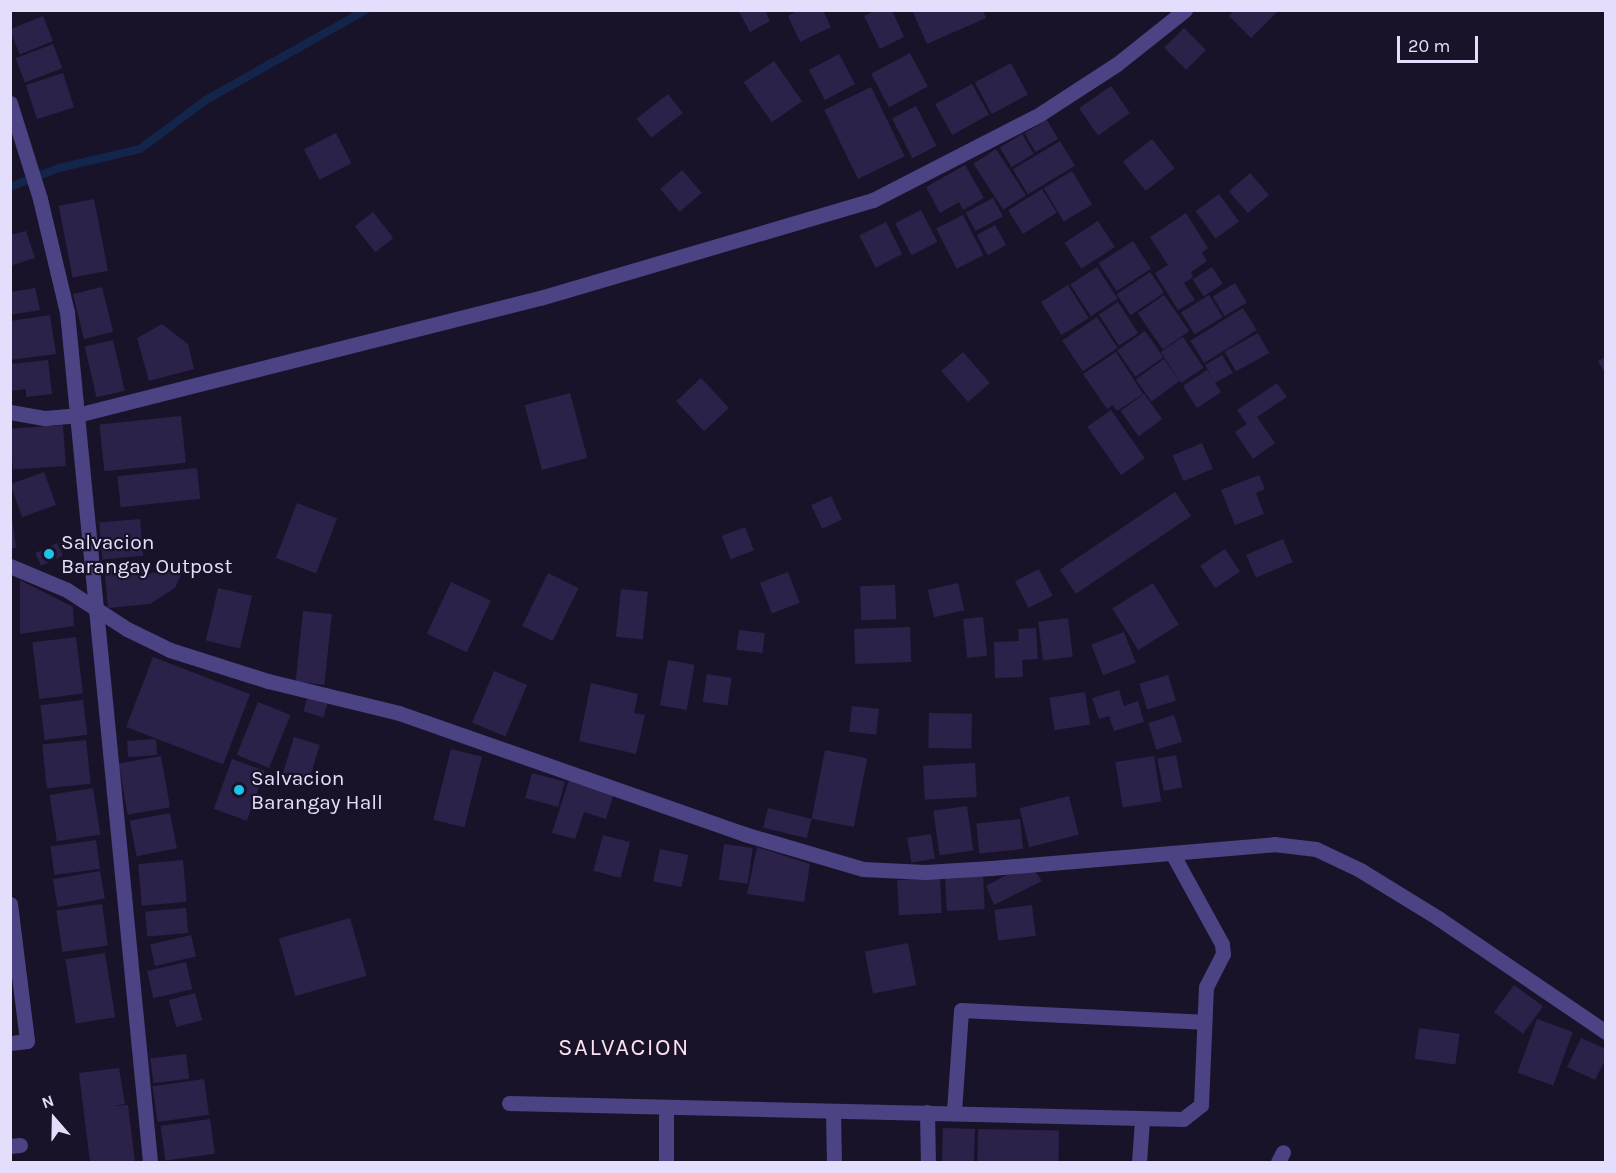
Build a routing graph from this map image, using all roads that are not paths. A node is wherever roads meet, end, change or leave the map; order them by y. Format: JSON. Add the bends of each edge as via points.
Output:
{"nodes":[{"id":1,"x":1185,"y":10,"type":"edge"},
{"id":2,"x":10,"y":103,"type":"edge"},
{"id":3,"x":10,"y":412,"type":"edge"},
{"id":4,"x":77,"y":415,"type":"junction"},
{"id":5,"x":10,"y":566,"type":"edge"},
{"id":6,"x":97,"y":608,"type":"junction"},
{"id":7,"x":1172,"y":853,"type":"junction"},
{"id":8,"x":10,"y":904,"type":"edge"},
{"id":9,"x":1203,"y":1022,"type":"junction"},
{"id":10,"x":1605,"y":1032,"type":"edge"},
{"id":11,"x":10,"y":1043,"type":"edge"},
{"id":12,"x":509,"y":1103,"type":"dead end"},
{"id":13,"x":666,"y":1109,"type":"junction"},
{"id":14,"x":833,"y":1111,"type":"junction"},
{"id":15,"x":954,"y":1111,"type":"junction"},
{"id":16,"x":927,"y":1112,"type":"junction"},
{"id":17,"x":1142,"y":1120,"type":"junction"},
{"id":18,"x":150,"y":1162,"type":"edge"},
{"id":19,"x":666,"y":1162,"type":"edge"},
{"id":20,"x":834,"y":1162,"type":"edge"},
{"id":21,"x":928,"y":1162,"type":"edge"},
{"id":22,"x":1139,"y":1162,"type":"edge"}],
"edges":[{"from":1,"to":4,"type":"street","via":[[1118,64],[1040,114],[873,200],[540,297]]},
{"from":2,"to":4,"type":"street","via":[[40,199],[67,312]]},
{"from":3,"to":4,"type":"street","via":[[45,418]]},
{"from":4,"to":6,"type":"street"},
{"from":5,"to":6,"type":"street","via":[[67,590]]},
{"from":6,"to":7,"type":"street","via":[[126,629],[170,650],[268,681],[399,713],[744,834],[863,869],[925,872]]},
{"from":6,"to":18,"type":"street"},
{"from":7,"to":9,"type":"street","via":[[1222,944],[1223,954],[1206,987]]},
{"from":7,"to":10,"type":"street","via":[[1274,844],[1316,849],[1360,870],[1438,918]]},
{"from":8,"to":11,"type":"street","via":[[27,1041]]},
{"from":9,"to":15,"type":"street","via":[[961,1010]]},
{"from":9,"to":17,"type":"street","via":[[1201,1105],[1183,1119]]},
{"from":12,"to":13,"type":"street"},
{"from":13,"to":14,"type":"street"},
{"from":13,"to":19,"type":"street"},
{"from":14,"to":16,"type":"street"},
{"from":14,"to":20,"type":"street"},
{"from":15,"to":16,"type":"street"},
{"from":15,"to":17,"type":"street"},
{"from":16,"to":21,"type":"street"},
{"from":17,"to":22,"type":"street"}]}
